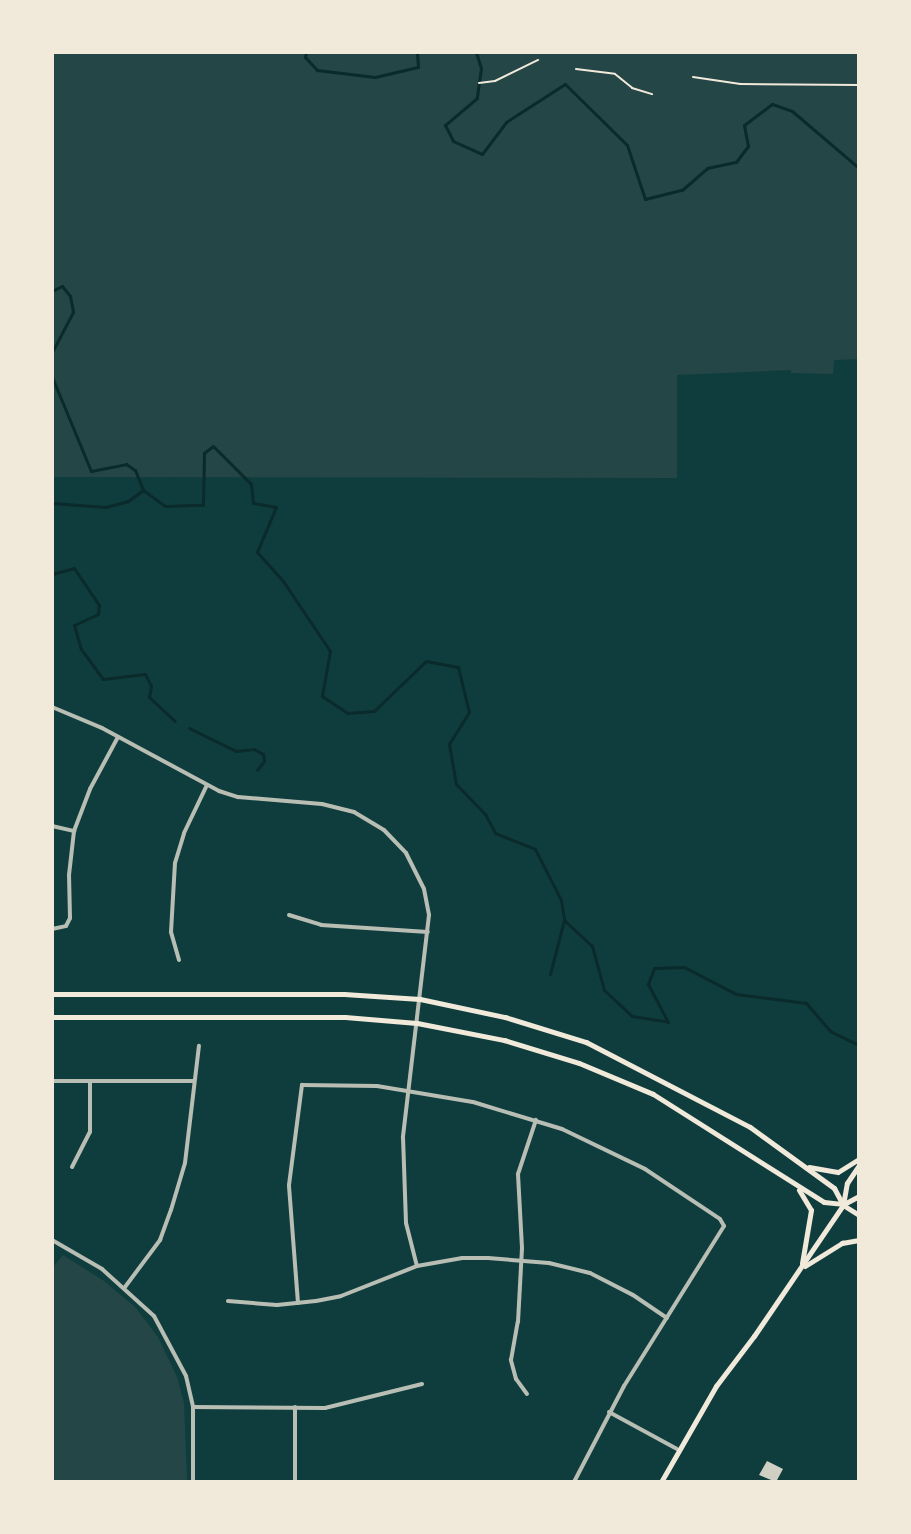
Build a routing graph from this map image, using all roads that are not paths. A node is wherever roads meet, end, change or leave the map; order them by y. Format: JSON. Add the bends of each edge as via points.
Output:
{"nodes":[{"id":1,"x":52,"y":707,"type":"edge"},
{"id":2,"x":118,"y":737,"type":"junction"},
{"id":3,"x":207,"y":785,"type":"junction"},
{"id":4,"x":52,"y":826,"type":"edge"},
{"id":5,"x":74,"y":831,"type":"junction"},
{"id":6,"x":289,"y":915,"type":"dead end"},
{"id":7,"x":52,"y":929,"type":"edge"},
{"id":8,"x":428,"y":932,"type":"junction"},
{"id":9,"x":179,"y":960,"type":"dead end"},
{"id":10,"x":52,"y":994,"type":"edge"},
{"id":11,"x":420,"y":999,"type":"junction"},
{"id":12,"x":52,"y":1017,"type":"edge"},
{"id":13,"x":417,"y":1023,"type":"junction"},
{"id":14,"x":199,"y":1046,"type":"dead end"},
{"id":15,"x":52,"y":1081,"type":"edge"},
{"id":16,"x":90,"y":1081,"type":"junction"},
{"id":17,"x":193,"y":1081,"type":"junction"},
{"id":18,"x":408,"y":1090,"type":"junction"},
{"id":19,"x":536,"y":1120,"type":"junction"},
{"id":20,"x":859,"y":1162,"type":"edge"},
{"id":21,"x":804,"y":1166,"type":"junction"},
{"id":22,"x":72,"y":1167,"type":"dead end"},
{"id":23,"x":796,"y":1186,"type":"junction"},
{"id":24,"x":859,"y":1196,"type":"edge"},
{"id":25,"x":843,"y":1205,"type":"junction"},
{"id":26,"x":859,"y":1215,"type":"edge"},
{"id":27,"x":52,"y":1240,"type":"edge"},
{"id":28,"x":859,"y":1240,"type":"edge"},
{"id":29,"x":521,"y":1261,"type":"junction"},
{"id":30,"x":417,"y":1266,"type":"junction"},
{"id":31,"x":801,"y":1268,"type":"junction"},
{"id":32,"x":125,"y":1287,"type":"junction"},
{"id":33,"x":228,"y":1301,"type":"dead end"},
{"id":34,"x":298,"y":1303,"type":"junction"},
{"id":35,"x":667,"y":1318,"type":"junction"},
{"id":36,"x":422,"y":1384,"type":"dead end"},
{"id":37,"x":527,"y":1394,"type":"dead end"},
{"id":38,"x":193,"y":1407,"type":"junction"},
{"id":39,"x":295,"y":1407,"type":"junction"},
{"id":40,"x":609,"y":1412,"type":"junction"},
{"id":41,"x":677,"y":1449,"type":"junction"},
{"id":42,"x":193,"y":1482,"type":"edge"},
{"id":43,"x":295,"y":1482,"type":"edge"},
{"id":44,"x":574,"y":1482,"type":"edge"},
{"id":45,"x":661,"y":1482,"type":"edge"}],
"edges":[{"from":1,"to":2,"type":"street"},
{"from":2,"to":3,"type":"street"},
{"from":2,"to":5,"type":"street"},
{"from":3,"to":8,"type":"street","via":[[238,797],[339,807],[384,830],[406,853],[418,876],[427,901]]},
{"from":3,"to":9,"type":"street","via":[[175,863],[171,932]]},
{"from":4,"to":5,"type":"street"},
{"from":5,"to":7,"type":"street","via":[[70,918],[66,926]]},
{"from":6,"to":8,"type":"street","via":[[321,925]]},
{"from":8,"to":11,"type":"street"},
{"from":10,"to":11,"type":"main road","via":[[313,993]]},
{"from":11,"to":13,"type":"street"},
{"from":11,"to":21,"type":"main road","via":[[586,1042],[750,1127]]},
{"from":12,"to":13,"type":"main road","via":[[318,1016]]},
{"from":13,"to":18,"type":"street"},
{"from":13,"to":23,"type":"main road","via":[[504,1040],[620,1079],[693,1117]]},
{"from":14,"to":17,"type":"street"},
{"from":15,"to":16,"type":"street"},
{"from":16,"to":17,"type":"street"},
{"from":16,"to":22,"type":"street","via":[[90,1132]]},
{"from":17,"to":32,"type":"street","via":[[185,1163],[171,1210],[160,1240]]},
{"from":18,"to":19,"type":"street"},
{"from":18,"to":30,"type":"street","via":[[403,1137],[406,1223]]},
{"from":18,"to":34,"type":"street","via":[[302,1085],[289,1185]]},
{"from":19,"to":29,"type":"street","via":[[518,1174]]},
{"from":19,"to":35,"type":"street","via":[[624,1157],[720,1219],[724,1226]]},
{"from":20,"to":21,"type":"main road","via":[[838,1172]]},
{"from":20,"to":25,"type":"main road"},
{"from":21,"to":25,"type":"main road","via":[[834,1188]]},
{"from":23,"to":25,"type":"main road","via":[[824,1202]]},
{"from":23,"to":31,"type":"main road","via":[[811,1210]]},
{"from":24,"to":25,"type":"main road"},
{"from":25,"to":26,"type":"main road"},
{"from":25,"to":31,"type":"main road"},
{"from":27,"to":32,"type":"street"},
{"from":28,"to":31,"type":"main road","via":[[842,1243]]},
{"from":29,"to":30,"type":"street","via":[[462,1258]]},
{"from":29,"to":35,"type":"street","via":[[590,1273]]},
{"from":29,"to":37,"type":"street","via":[[511,1360]]},
{"from":30,"to":34,"type":"street","via":[[341,1296]]},
{"from":31,"to":41,"type":"main road"},
{"from":32,"to":38,"type":"street","via":[[154,1316],[173,1349]]},
{"from":33,"to":34,"type":"street"},
{"from":35,"to":40,"type":"street"},
{"from":36,"to":39,"type":"street","via":[[341,1406]]},
{"from":38,"to":39,"type":"street"},
{"from":38,"to":42,"type":"street"},
{"from":39,"to":43,"type":"street"},
{"from":40,"to":41,"type":"street"},
{"from":40,"to":44,"type":"street"},
{"from":41,"to":45,"type":"main road"}]}
